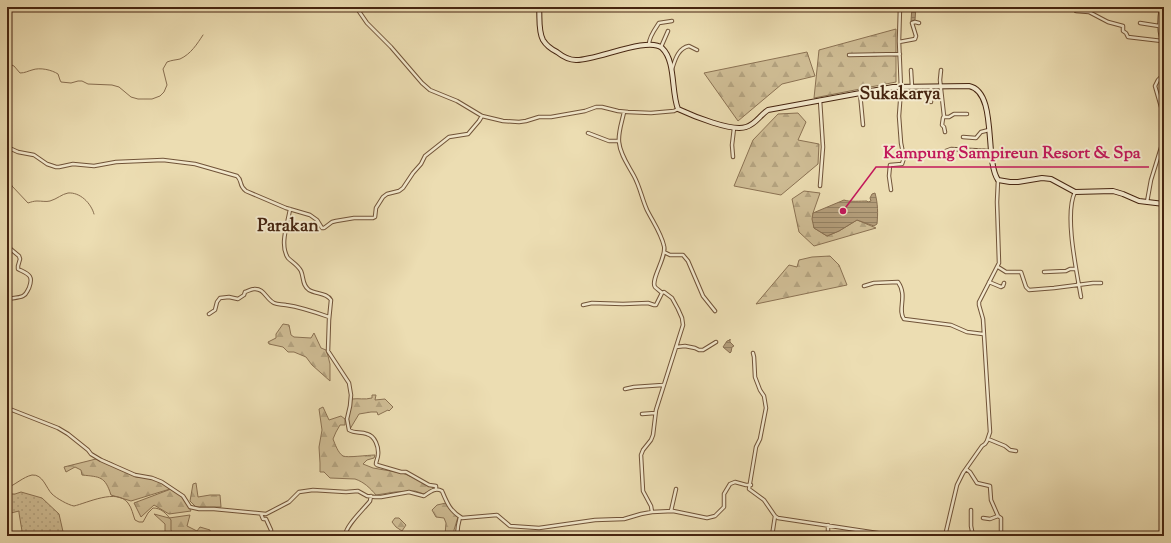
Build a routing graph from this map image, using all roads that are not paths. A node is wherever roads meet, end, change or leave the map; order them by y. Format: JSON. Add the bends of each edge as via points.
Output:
{"nodes":[{"id":1,"x":356,"y":7,"type":"edge"},
{"id":2,"x":539,"y":7,"type":"edge"},
{"id":3,"x":900,"y":7,"type":"edge"},
{"id":4,"x":1161,"y":7,"type":"edge"},
{"id":5,"x":1076,"y":11,"type":"dead end"},
{"id":6,"x":672,"y":21,"type":"dead end"},
{"id":7,"x":919,"y":23,"type":"dead end"},
{"id":8,"x":1140,"y":23,"type":"dead end"},
{"id":9,"x":1159,"y":26,"type":"junction"},
{"id":10,"x":668,"y":31,"type":"dead end"},
{"id":11,"x":1162,"y":41,"type":"junction"},
{"id":12,"x":900,"y":42,"type":"junction"},
{"id":13,"x":649,"y":44,"type":"junction"},
{"id":14,"x":1164,"y":45,"type":"edge"},
{"id":15,"x":661,"y":47,"type":"junction"},
{"id":16,"x":697,"y":50,"type":"dead end"},
{"id":17,"x":900,"y":54,"type":"junction"},
{"id":18,"x":849,"y":56,"type":"dead end"},
{"id":19,"x":911,"y":70,"type":"dead end"},
{"id":20,"x":941,"y":70,"type":"dead end"},
{"id":21,"x":672,"y":72,"type":"junction"},
{"id":22,"x":1164,"y":74,"type":"edge"},
{"id":23,"x":941,"y":85,"type":"junction"},
{"id":24,"x":931,"y":86,"type":"junction"},
{"id":25,"x":901,"y":87,"type":"junction"},
{"id":26,"x":912,"y":87,"type":"junction"},
{"id":27,"x":860,"y":93,"type":"junction"},
{"id":28,"x":820,"y":100,"type":"junction"},
{"id":29,"x":931,"y":102,"type":"dead end"},
{"id":30,"x":678,"y":109,"type":"junction"},
{"id":31,"x":624,"y":112,"type":"junction"},
{"id":32,"x":967,"y":114,"type":"dead end"},
{"id":33,"x":482,"y":116,"type":"junction"},
{"id":34,"x":1164,"y":116,"type":"edge"},
{"id":35,"x":944,"y":117,"type":"junction"},
{"id":36,"x":863,"y":125,"type":"dead end"},
{"id":37,"x":734,"y":128,"type":"junction"},
{"id":38,"x":989,"y":130,"type":"junction"},
{"id":39,"x":945,"y":132,"type":"dead end"},
{"id":40,"x":588,"y":133,"type":"dead end"},
{"id":41,"x":963,"y":137,"type":"dead end"},
{"id":42,"x":1164,"y":138,"type":"edge"},
{"id":43,"x":619,"y":141,"type":"junction"},
{"id":44,"x":7,"y":147,"type":"edge"},
{"id":45,"x":991,"y":151,"type":"junction"},
{"id":46,"x":904,"y":155,"type":"junction"},
{"id":47,"x":733,"y":157,"type":"dead end"},
{"id":48,"x":998,"y":180,"type":"junction"},
{"id":49,"x":820,"y":186,"type":"dead end"},
{"id":50,"x":890,"y":190,"type":"dead end"},
{"id":51,"x":1075,"y":192,"type":"junction"},
{"id":52,"x":1147,"y":202,"type":"junction"},
{"id":53,"x":1164,"y":204,"type":"edge"},
{"id":54,"x":290,"y":209,"type":"junction"},
{"id":55,"x":7,"y":246,"type":"edge"},
{"id":56,"x":664,"y":252,"type":"junction"},
{"id":57,"x":998,"y":267,"type":"junction"},
{"id":58,"x":1076,"y":269,"type":"junction"},
{"id":59,"x":1044,"y":272,"type":"dead end"},
{"id":60,"x":989,"y":282,"type":"junction"},
{"id":61,"x":1004,"y":283,"type":"dead end"},
{"id":62,"x":1101,"y":283,"type":"dead end"},
{"id":63,"x":1079,"y":285,"type":"junction"},
{"id":64,"x":864,"y":286,"type":"dead end"},
{"id":65,"x":662,"y":293,"type":"junction"},
{"id":66,"x":1081,"y":297,"type":"dead end"},
{"id":67,"x":7,"y":299,"type":"edge"},
{"id":68,"x":583,"y":305,"type":"dead end"},
{"id":69,"x":715,"y":311,"type":"dead end"},
{"id":70,"x":209,"y":314,"type":"dead end"},
{"id":71,"x":329,"y":317,"type":"junction"},
{"id":72,"x":983,"y":334,"type":"junction"},
{"id":73,"x":716,"y":342,"type":"dead end"},
{"id":74,"x":676,"y":347,"type":"junction"},
{"id":75,"x":753,"y":353,"type":"dead end"},
{"id":76,"x":663,"y":385,"type":"junction"},
{"id":77,"x":625,"y":389,"type":"dead end"},
{"id":78,"x":7,"y":408,"type":"edge"},
{"id":79,"x":655,"y":413,"type":"junction"},
{"id":80,"x":642,"y":414,"type":"dead end"},
{"id":81,"x":988,"y":439,"type":"junction"},
{"id":82,"x":1016,"y":451,"type":"dead end"},
{"id":83,"x":966,"y":469,"type":"junction"},
{"id":84,"x":751,"y":484,"type":"junction"},
{"id":85,"x":436,"y":489,"type":"junction"},
{"id":86,"x":676,"y":489,"type":"dead end"},
{"id":87,"x":371,"y":496,"type":"junction"},
{"id":88,"x":971,"y":510,"type":"dead end"},
{"id":89,"x":671,"y":511,"type":"junction"},
{"id":90,"x":652,"y":512,"type":"junction"},
{"id":91,"x":261,"y":514,"type":"junction"},
{"id":92,"x":775,"y":516,"type":"junction"},
{"id":93,"x":998,"y":516,"type":"junction"},
{"id":94,"x":460,"y":517,"type":"junction"},
{"id":95,"x":984,"y":518,"type":"dead end"},
{"id":96,"x":828,"y":525,"type":"junction"},
{"id":97,"x":860,"y":531,"type":"junction"},
{"id":98,"x":272,"y":536,"type":"edge"},
{"id":99,"x":345,"y":536,"type":"edge"},
{"id":100,"x":457,"y":536,"type":"edge"},
{"id":101,"x":772,"y":536,"type":"edge"},
{"id":102,"x":828,"y":536,"type":"edge"},
{"id":103,"x":860,"y":536,"type":"edge"},
{"id":104,"x":898,"y":536,"type":"edge"},
{"id":105,"x":906,"y":536,"type":"edge"},
{"id":106,"x":945,"y":536,"type":"edge"},
{"id":107,"x":973,"y":536,"type":"edge"},
{"id":108,"x":1001,"y":536,"type":"edge"}],
"edges":[{"from":1,"to":33,"type":"street","via":[[367,23],[430,90],[457,101]]},
{"from":2,"to":13,"type":"main road","via":[[543,40],[556,52],[572,59],[586,60]]},
{"from":3,"to":12,"type":"street"},
{"from":4,"to":9,"type":"street"},
{"from":5,"to":11,"type":"street","via":[[1089,12],[1108,22],[1123,26],[1123,31],[1128,37]]},
{"from":6,"to":13,"type":"street","via":[[659,23]]},
{"from":7,"to":12,"type":"street","via":[[912,23],[916,38]]},
{"from":8,"to":9,"type":"street"},
{"from":9,"to":11,"type":"street"},
{"from":10,"to":15,"type":"street"},
{"from":11,"to":14,"type":"street"},
{"from":12,"to":17,"type":"street"},
{"from":13,"to":15,"type":"main road"},
{"from":15,"to":21,"type":"main road","via":[[666,53]]},
{"from":16,"to":21,"type":"street","via":[[689,46],[683,49],[676,57]]},
{"from":17,"to":18,"type":"street"},
{"from":17,"to":25,"type":"street"},
{"from":19,"to":26,"type":"street"},
{"from":20,"to":23,"type":"street"},
{"from":21,"to":30,"type":"main road"},
{"from":22,"to":34,"type":"street","via":[[1155,86]]},
{"from":23,"to":24,"type":"main road"},
{"from":23,"to":35,"type":"street"},
{"from":23,"to":38,"type":"main road","via":[[973,86],[985,102]]},
{"from":24,"to":26,"type":"main road"},
{"from":24,"to":29,"type":"street"},
{"from":25,"to":26,"type":"main road"},
{"from":25,"to":27,"type":"main road"},
{"from":25,"to":46,"type":"street","via":[[899,116]]},
{"from":27,"to":28,"type":"main road"},
{"from":27,"to":36,"type":"street"},
{"from":28,"to":37,"type":"main road","via":[[768,110],[747,127]]},
{"from":28,"to":49,"type":"street","via":[[823,147]]},
{"from":30,"to":31,"type":"street","via":[[651,113]]},
{"from":30,"to":37,"type":"main road"},
{"from":31,"to":33,"type":"street","via":[[596,107],[519,122]]},
{"from":31,"to":43,"type":"street"},
{"from":32,"to":35,"type":"street"},
{"from":33,"to":54,"type":"street","via":[[468,134],[448,137],[425,156],[403,188],[383,197],[376,208],[374,218],[336,220],[323,228],[314,217]]},
{"from":35,"to":39,"type":"street","via":[[942,125]]},
{"from":37,"to":47,"type":"street"},
{"from":38,"to":41,"type":"street","via":[[981,132],[976,138]]},
{"from":38,"to":45,"type":"main road"},
{"from":40,"to":43,"type":"street","via":[[609,141]]},
{"from":42,"to":52,"type":"street"},
{"from":43,"to":56,"type":"street","via":[[647,210],[660,234]]},
{"from":44,"to":54,"type":"street","via":[[59,167],[72,164],[94,166],[116,162],[163,160],[195,164],[237,176],[246,190]]},
{"from":45,"to":46,"type":"street","via":[[951,149]]},
{"from":45,"to":48,"type":"main road","via":[[993,170]]},
{"from":46,"to":50,"type":"street","via":[[903,163],[890,165]]},
{"from":48,"to":51,"type":"main road","via":[[1010,182],[1051,179]]},
{"from":48,"to":57,"type":"street"},
{"from":51,"to":52,"type":"main road","via":[[1113,191]]},
{"from":51,"to":58,"type":"street","via":[[1071,216]]},
{"from":52,"to":53,"type":"main road"},
{"from":54,"to":71,"type":"street","via":[[284,240],[287,256],[300,270],[309,290],[330,298]]},
{"from":55,"to":67,"type":"street","via":[[19,256],[18,268],[28,275],[31,283],[24,295]]},
{"from":56,"to":65,"type":"street","via":[[654,284]]},
{"from":56,"to":69,"type":"street","via":[[683,255],[703,296]]},
{"from":57,"to":60,"type":"street"},
{"from":57,"to":63,"type":"street","via":[[1006,272],[1020,272],[1029,290]]},
{"from":58,"to":59,"type":"street"},
{"from":58,"to":63,"type":"street"},
{"from":60,"to":61,"type":"street","via":[[1001,287]]},
{"from":60,"to":72,"type":"street","via":[[979,302]]},
{"from":62,"to":63,"type":"street"},
{"from":63,"to":66,"type":"street"},
{"from":64,"to":72,"type":"street","via":[[898,282],[903,294],[901,314],[904,319],[950,325],[967,332]]},
{"from":65,"to":68,"type":"street","via":[[656,305]]},
{"from":65,"to":74,"type":"street","via":[[672,298],[682,318]]},
{"from":70,"to":71,"type":"street","via":[[215,310],[220,298],[238,299],[252,289],[261,290],[267,299],[276,304],[298,307]]},
{"from":71,"to":85,"type":"street","via":[[328,351],[350,388],[347,420],[349,430],[367,433],[372,437],[378,451],[377,465],[406,472],[429,485],[436,486]]},
{"from":72,"to":81,"type":"street","via":[[990,423]]},
{"from":73,"to":74,"type":"street","via":[[703,350],[686,346]]},
{"from":74,"to":76,"type":"street"},
{"from":75,"to":84,"type":"street","via":[[755,376],[764,396],[766,408],[756,447]]},
{"from":76,"to":77,"type":"street"},
{"from":76,"to":79,"type":"street"},
{"from":78,"to":91,"type":"street","via":[[58,428],[101,460],[135,475],[162,482],[183,496],[190,507]]},
{"from":79,"to":80,"type":"street"},
{"from":79,"to":90,"type":"street","via":[[653,435],[641,455],[644,491]]},
{"from":81,"to":82,"type":"street"},
{"from":81,"to":83,"type":"street"},
{"from":83,"to":93,"type":"street","via":[[977,483],[990,486],[991,500]]},
{"from":83,"to":106,"type":"street","via":[[957,485]]},
{"from":84,"to":89,"type":"street","via":[[730,484],[724,494],[724,507],[714,516],[707,518]]},
{"from":84,"to":92,"type":"street","via":[[749,489],[764,500]]},
{"from":85,"to":87,"type":"street","via":[[424,496],[409,492],[381,497]]},
{"from":85,"to":94,"type":"street","via":[[442,491],[450,508]]},
{"from":86,"to":89,"type":"street"},
{"from":87,"to":91,"type":"street","via":[[358,491],[302,491],[270,513]]},
{"from":87,"to":99,"type":"street"},
{"from":88,"to":107,"type":"street"},
{"from":89,"to":90,"type":"street"},
{"from":90,"to":94,"type":"street","via":[[624,519],[595,520],[539,528],[510,526],[497,515]]},
{"from":91,"to":98,"type":"street","via":[[263,519],[266,519]]},
{"from":92,"to":96,"type":"street"},
{"from":92,"to":101,"type":"street"},
{"from":93,"to":95,"type":"street"},
{"from":93,"to":108,"type":"street","via":[[1001,518]]},
{"from":94,"to":100,"type":"street"},
{"from":96,"to":97,"type":"street"},
{"from":96,"to":102,"type":"street"},
{"from":97,"to":103,"type":"street"},
{"from":97,"to":104,"type":"street"},
{"from":104,"to":105,"type":"street"}]}
